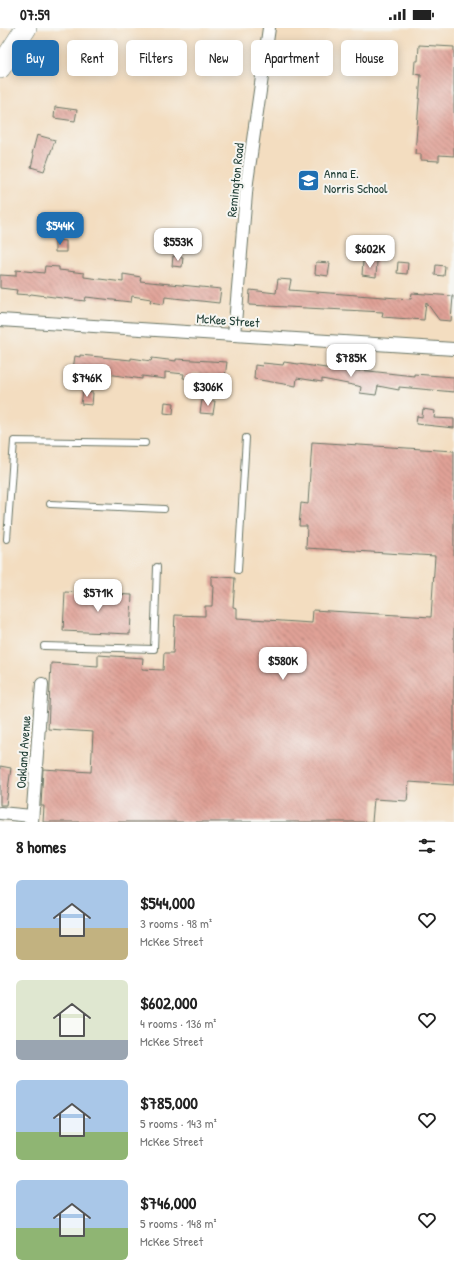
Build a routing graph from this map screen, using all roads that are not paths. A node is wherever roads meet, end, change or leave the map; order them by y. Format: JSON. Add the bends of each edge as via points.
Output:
{"nodes":[{"id":1,"x":26,"y":28,"type":"edge"},
{"id":2,"x":269,"y":28,"type":"edge"},
{"id":3,"x":0,"y":68,"type":"edge"},
{"id":4,"x":0,"y":320,"type":"edge"},
{"id":5,"x":234,"y":335,"type":"junction"},
{"id":6,"x":454,"y":349,"type":"edge"},
{"id":7,"x":246,"y":438,"type":"dead end"},
{"id":8,"x":145,"y":443,"type":"dead end"},
{"id":9,"x":50,"y":504,"type":"dead end"},
{"id":10,"x":164,"y":509,"type":"dead end"},
{"id":11,"x":7,"y":539,"type":"dead end"},
{"id":12,"x":157,"y":567,"type":"dead end"},
{"id":13,"x":238,"y":570,"type":"dead end"},
{"id":14,"x":44,"y":646,"type":"dead end"},
{"id":15,"x":42,"y":684,"type":"dead end"},
{"id":16,"x":0,"y":813,"type":"edge"},
{"id":17,"x":32,"y":819,"type":"edge"}],
"edges":[{"from":1,"to":3,"type":"highway"},
{"from":2,"to":5,"type":"street","name":"Remington Road","via":[[247,182]]},
{"from":4,"to":5,"type":"street","name":"McKee Street"},
{"from":5,"to":6,"type":"street","name":"McKee Street"},
{"from":7,"to":13,"type":"lane"},
{"from":8,"to":11,"type":"lane","via":[[14,441]]},
{"from":9,"to":10,"type":"lane"},
{"from":12,"to":14,"type":"lane","via":[[154,649]]},
{"from":15,"to":17,"type":"street","name":"Oakland Avenue"},
{"from":16,"to":17,"type":"street"}]}
